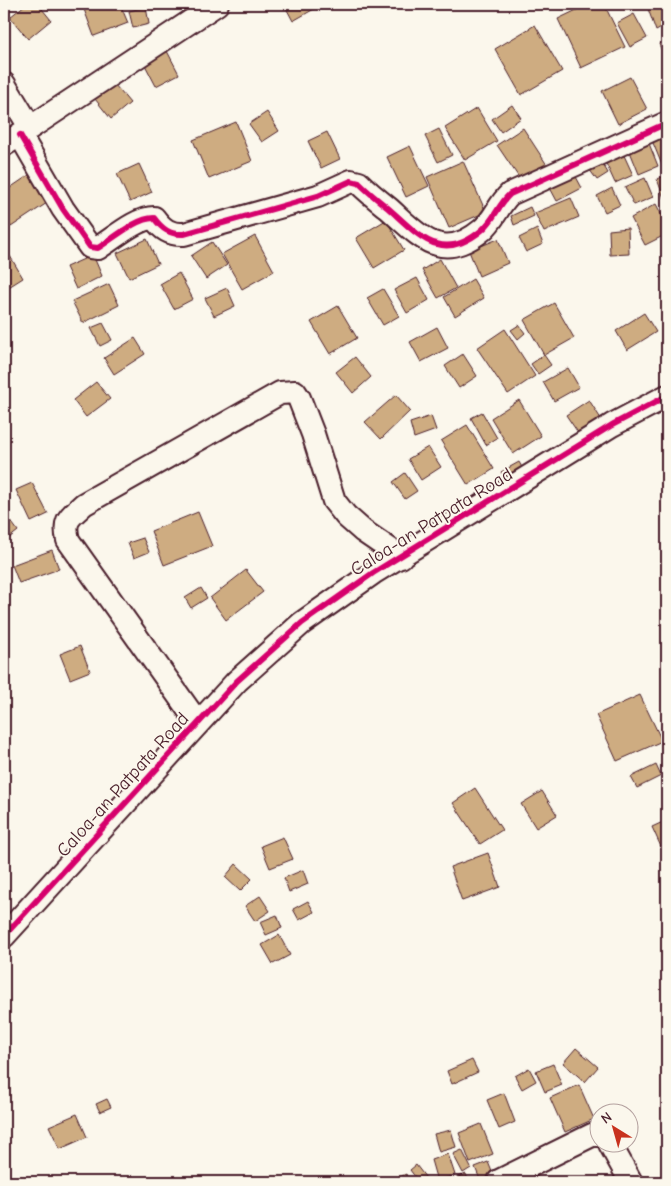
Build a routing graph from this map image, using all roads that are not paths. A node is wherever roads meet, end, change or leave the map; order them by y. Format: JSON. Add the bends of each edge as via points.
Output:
{"nodes":[{"id":1,"x":217,"y":4,"type":"edge"},
{"id":2,"x":4,"y":84,"type":"edge"},
{"id":3,"x":667,"y":123,"type":"edge"},
{"id":4,"x":18,"y":136,"type":"edge"},
{"id":5,"x":667,"y":396,"type":"edge"},
{"id":6,"x":400,"y":557,"type":"junction"},
{"id":7,"x":198,"y":723,"type":"junction"},
{"id":8,"x":4,"y":936,"type":"edge"},
{"id":9,"x":588,"y":1137,"type":"edge"},
{"id":10,"x":616,"y":1154,"type":"edge"},
{"id":11,"x":499,"y":1181,"type":"dead end"},
{"id":12,"x":631,"y":1182,"type":"edge"}],
"edges":[{"from":1,"to":4,"type":"street"},
{"from":2,"to":4,"type":"street"},
{"from":3,"to":4,"type":"street","via":[[510,194],[499,206],[492,222],[454,245],[437,244],[414,231],[358,183],[351,181],[318,196],[184,234],[167,232],[154,218],[147,218],[98,248],[90,247]]},
{"from":5,"to":6,"type":"street","name":"Caloa-an Patpata Road","via":[[612,425]]},
{"from":6,"to":7,"type":"street","name":"Caloa-an Patpata Road","via":[[302,623],[237,681]]},
{"from":6,"to":7,"type":"street","via":[[363,531],[334,501],[313,434],[295,392],[280,393],[84,504],[67,520],[68,540]]},
{"from":7,"to":8,"type":"street","name":"Caloa-an Patpata Road"},
{"from":9,"to":11,"type":"street"},
{"from":10,"to":12,"type":"street"}]}
